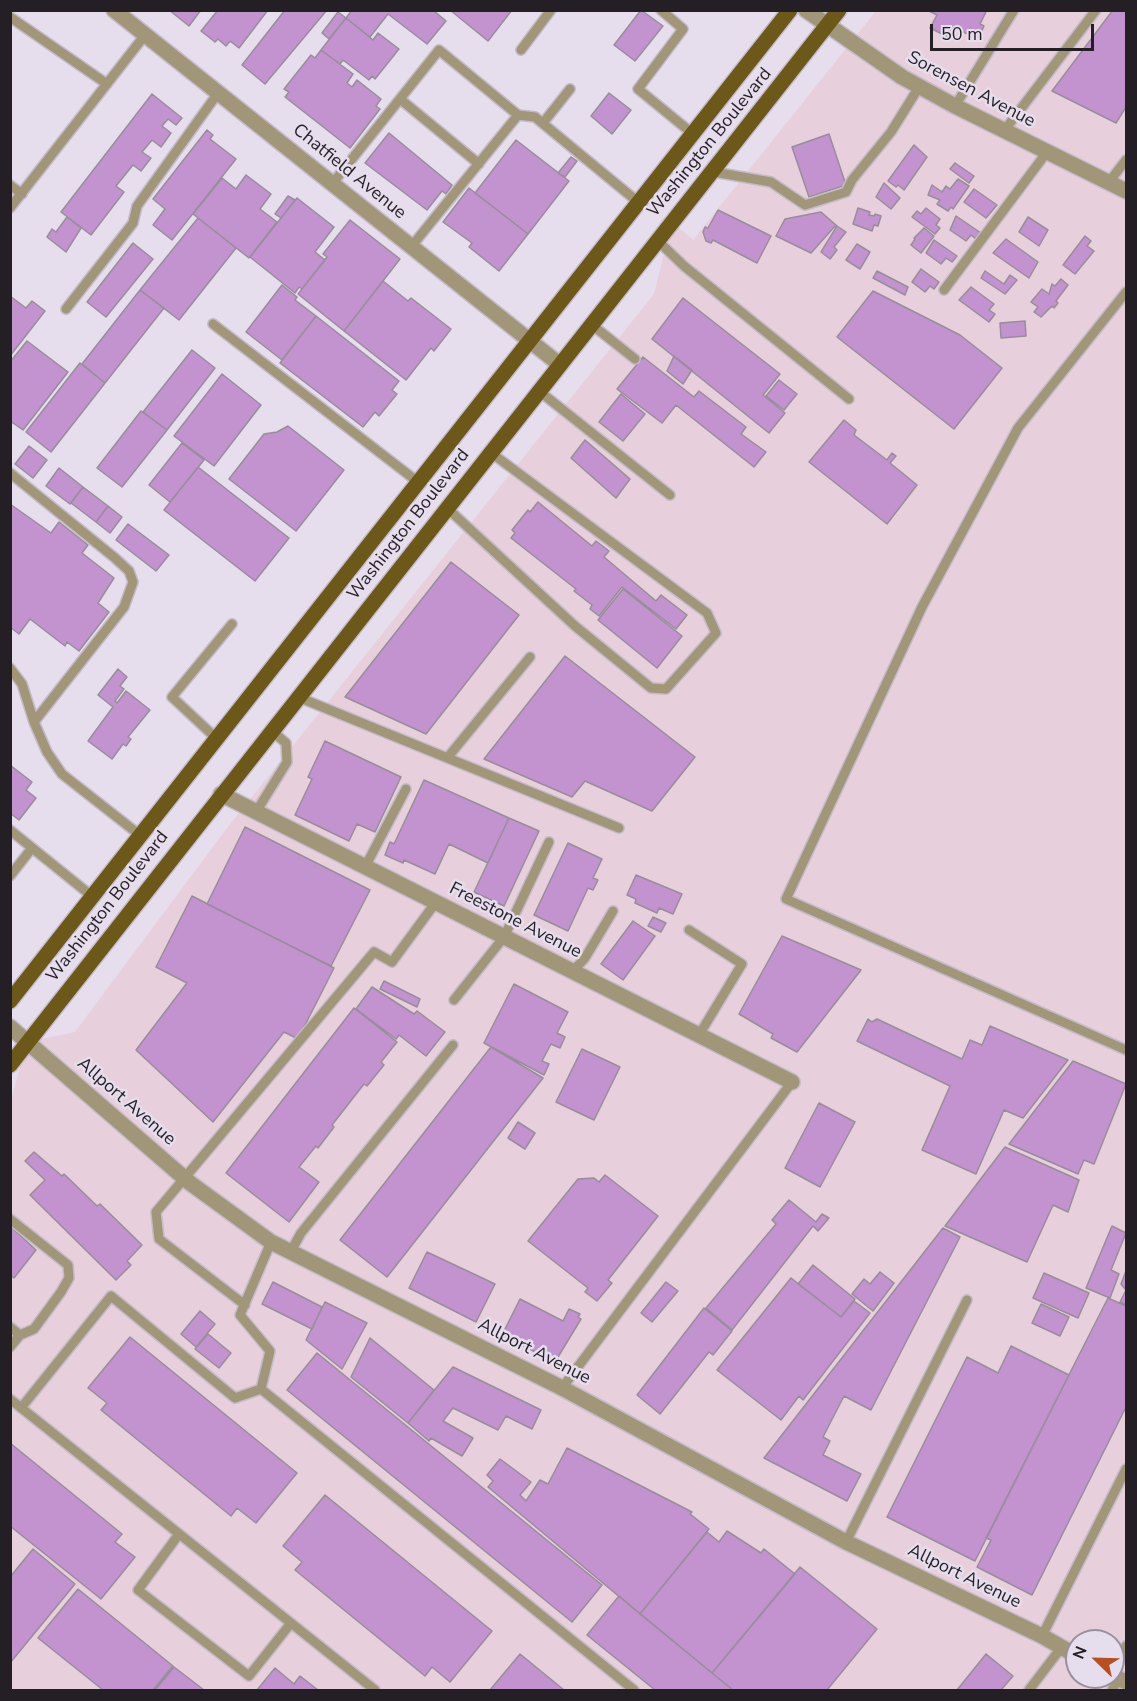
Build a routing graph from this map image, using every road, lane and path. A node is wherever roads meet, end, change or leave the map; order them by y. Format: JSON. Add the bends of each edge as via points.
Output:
{"nodes":[{"id":1,"x":114,"y":10,"type":"edge"},
{"id":2,"x":551,"y":10,"type":"edge"},
{"id":3,"x":661,"y":10,"type":"edge"},
{"id":4,"x":790,"y":10,"type":"edge"},
{"id":5,"x":806,"y":10,"type":"edge"},
{"id":6,"x":839,"y":10,"type":"edge"},
{"id":7,"x":1014,"y":10,"type":"edge"},
{"id":8,"x":1096,"y":10,"type":"edge"},
{"id":9,"x":10,"y":17,"type":"edge"},
{"id":10,"x":826,"y":27,"type":"junction"},
{"id":11,"x":145,"y":35,"type":"junction"},
{"id":12,"x":521,"y":50,"type":"dead end"},
{"id":13,"x":107,"y":84,"type":"junction"},
{"id":14,"x":919,"y":87,"type":"junction"},
{"id":15,"x":570,"y":89,"type":"dead end"},
{"id":16,"x":218,"y":93,"type":"junction"},
{"id":17,"x":400,"y":99,"type":"junction"},
{"id":18,"x":954,"y":106,"type":"junction"},
{"id":19,"x":518,"y":115,"type":"junction"},
{"id":20,"x":543,"y":123,"type":"junction"},
{"id":21,"x":1004,"y":131,"type":"junction"},
{"id":22,"x":693,"y":134,"type":"junction"},
{"id":23,"x":1047,"y":152,"type":"junction"},
{"id":24,"x":1126,"y":160,"type":"edge"},
{"id":25,"x":479,"y":164,"type":"junction"},
{"id":26,"x":714,"y":172,"type":"junction"},
{"id":27,"x":1109,"y":182,"type":"junction"},
{"id":28,"x":332,"y":184,"type":"junction"},
{"id":29,"x":10,"y":185,"type":"edge"},
{"id":30,"x":1126,"y":191,"type":"edge"},
{"id":31,"x":21,"y":194,"type":"junction"},
{"id":32,"x":638,"y":202,"type":"junction"},
{"id":33,"x":10,"y":208,"type":"edge"},
{"id":34,"x":657,"y":240,"type":"junction"},
{"id":35,"x":411,"y":247,"type":"junction"},
{"id":36,"x":944,"y":290,"type":"dead end"},
{"id":37,"x":1126,"y":292,"type":"edge"},
{"id":38,"x":66,"y":309,"type":"dead end"},
{"id":39,"x":213,"y":324,"type":"dead end"},
{"id":40,"x":591,"y":324,"type":"junction"},
{"id":41,"x":530,"y":340,"type":"junction"},
{"id":42,"x":635,"y":359,"type":"dead end"},
{"id":43,"x":559,"y":364,"type":"junction"},
{"id":44,"x":539,"y":391,"type":"junction"},
{"id":45,"x":849,"y":399,"type":"dead end"},
{"id":46,"x":490,"y":452,"type":"junction"},
{"id":47,"x":10,"y":473,"type":"edge"},
{"id":48,"x":418,"y":482,"type":"junction"},
{"id":49,"x":670,"y":495,"type":"dead end"},
{"id":50,"x":447,"y":508,"type":"junction"},
{"id":51,"x":232,"y":624,"type":"dead end"},
{"id":52,"x":530,"y":657,"type":"dead end"},
{"id":53,"x":10,"y":668,"type":"edge"},
{"id":54,"x":298,"y":697,"type":"junction"},
{"id":55,"x":34,"y":722,"type":"junction"},
{"id":56,"x":272,"y":731,"type":"junction"},
{"id":57,"x":217,"y":739,"type":"junction"},
{"id":58,"x":448,"y":757,"type":"junction"},
{"id":59,"x":406,"y":789,"type":"dead end"},
{"id":60,"x":221,"y":794,"type":"junction"},
{"id":61,"x":256,"y":812,"type":"junction"},
{"id":62,"x":619,"y":828,"type":"dead end"},
{"id":63,"x":10,"y":830,"type":"edge"},
{"id":64,"x":141,"y":836,"type":"junction"},
{"id":65,"x":549,"y":842,"type":"dead end"},
{"id":66,"x":32,"y":848,"type":"junction"},
{"id":67,"x":365,"y":867,"type":"junction"},
{"id":68,"x":10,"y":876,"type":"edge"},
{"id":69,"x":93,"y":897,"type":"junction"},
{"id":70,"x":436,"y":903,"type":"junction"},
{"id":71,"x":613,"y":911,"type":"dead end"},
{"id":72,"x":689,"y":930,"type":"dead end"},
{"id":73,"x":504,"y":937,"type":"junction"},
{"id":74,"x":573,"y":972,"type":"junction"},
{"id":75,"x":454,"y":1000,"type":"dead end"},
{"id":76,"x":10,"y":1001,"type":"edge"},
{"id":77,"x":10,"y":1027,"type":"edge"},
{"id":78,"x":699,"y":1035,"type":"junction"},
{"id":79,"x":27,"y":1042,"type":"junction"},
{"id":80,"x":453,"y":1045,"type":"dead end"},
{"id":81,"x":1126,"y":1050,"type":"edge"},
{"id":82,"x":10,"y":1065,"type":"edge"},
{"id":83,"x":792,"y":1082,"type":"joint"},
{"id":84,"x":185,"y":1179,"type":"junction"},
{"id":85,"x":10,"y":1219,"type":"edge"},
{"id":86,"x":272,"y":1242,"type":"junction"},
{"id":87,"x":291,"y":1251,"type":"junction"},
{"id":88,"x":967,"y":1300,"type":"dead end"},
{"id":89,"x":245,"y":1305,"type":"junction"},
{"id":90,"x":10,"y":1327,"type":"edge"},
{"id":91,"x":20,"y":1335,"type":"junction"},
{"id":92,"x":10,"y":1347,"type":"edge"},
{"id":93,"x":562,"y":1388,"type":"junction"},
{"id":94,"x":261,"y":1389,"type":"junction"},
{"id":95,"x":10,"y":1399,"type":"edge"},
{"id":96,"x":21,"y":1408,"type":"junction"},
{"id":97,"x":1126,"y":1469,"type":"edge"},
{"id":98,"x":179,"y":1534,"type":"junction"},
{"id":99,"x":846,"y":1542,"type":"junction"},
{"id":100,"x":291,"y":1623,"type":"junction"},
{"id":101,"x":1042,"y":1636,"type":"junction"},
{"id":102,"x":1061,"y":1648,"type":"junction"},
{"id":103,"x":1065,"y":1650,"type":"edge"},
{"id":104,"x":375,"y":1690,"type":"edge"},
{"id":105,"x":634,"y":1690,"type":"edge"},
{"id":106,"x":1029,"y":1690,"type":"edge"}],
"edges":[{"from":1,"to":11,"type":"street","name":"Chatfield Avenue"},
{"from":2,"to":12,"type":"lane"},
{"from":3,"to":22,"type":"lane","via":[[683,29],[638,89]]},
{"from":4,"to":22,"type":"main road","name":"Washington Boulevard"},
{"from":5,"to":10,"type":"street","name":"Sorensen Avenue"},
{"from":6,"to":10,"type":"main road","name":"Washington Boulevard"},
{"from":7,"to":18,"type":"lane"},
{"from":8,"to":21,"type":"lane"},
{"from":9,"to":13,"type":"lane"},
{"from":10,"to":14,"type":"street","name":"Sorensen Avenue"},
{"from":10,"to":26,"type":"main road","name":"Washington Boulevard"},
{"from":11,"to":13,"type":"lane"},
{"from":11,"to":16,"type":"street","name":"Chatfield Avenue"},
{"from":13,"to":31,"type":"lane"},
{"from":14,"to":18,"type":"street","name":"Sorensen Avenue"},
{"from":14,"to":26,"type":"lane","via":[[846,192],[805,205],[771,182]]},
{"from":15,"to":20,"type":"lane"},
{"from":16,"to":28,"type":"street","name":"Chatfield Avenue"},
{"from":16,"to":38,"type":"lane","via":[[137,206],[133,223]]},
{"from":17,"to":19,"type":"lane","via":[[440,50]]},
{"from":17,"to":25,"type":"lane"},
{"from":17,"to":28,"type":"lane"},
{"from":18,"to":21,"type":"street","name":"Sorensen Avenue"},
{"from":19,"to":20,"type":"lane","via":[[535,117]]},
{"from":19,"to":25,"type":"lane"},
{"from":20,"to":32,"type":"lane"},
{"from":21,"to":23,"type":"street","name":"Sorensen Avenue"},
{"from":22,"to":32,"type":"main road","name":"Washington Boulevard"},
{"from":23,"to":27,"type":"street","name":"Sorensen Avenue"},
{"from":23,"to":36,"type":"lane"},
{"from":24,"to":27,"type":"lane"},
{"from":25,"to":35,"type":"lane"},
{"from":26,"to":34,"type":"main road","name":"Washington Boulevard"},
{"from":27,"to":30,"type":"street","name":"Sorensen Avenue"},
{"from":28,"to":35,"type":"street","name":"Chatfield Avenue"},
{"from":29,"to":31,"type":"lane"},
{"from":31,"to":33,"type":"lane"},
{"from":32,"to":41,"type":"main road","name":"Washington Boulevard"},
{"from":34,"to":40,"type":"main road","name":"Washington Boulevard"},
{"from":34,"to":45,"type":"lane"},
{"from":35,"to":41,"type":"street","name":"Chatfield Avenue"},
{"from":37,"to":81,"type":"lane","via":[[1018,428],[922,607],[786,899]]},
{"from":39,"to":48,"type":"lane"},
{"from":40,"to":42,"type":"lane"},
{"from":40,"to":43,"type":"main road","name":"Washington Boulevard"},
{"from":41,"to":43,"type":"street","name":"Chatfield Avenue"},
{"from":41,"to":48,"type":"main road","name":"Washington Boulevard"},
{"from":43,"to":44,"type":"main road","name":"Washington Boulevard"},
{"from":44,"to":46,"type":"main road","name":"Washington Boulevard"},
{"from":44,"to":49,"type":"lane"},
{"from":46,"to":50,"type":"main road","name":"Washington Boulevard"},
{"from":46,"to":50,"type":"lane","via":[[707,613],[716,633],[666,688],[651,688],[576,626]]},
{"from":47,"to":55,"type":"lane","via":[[129,571],[133,582],[124,607]]},
{"from":48,"to":57,"type":"main road","name":"Washington Boulevard"},
{"from":50,"to":54,"type":"main road","name":"Washington Boulevard"},
{"from":51,"to":57,"type":"lane","via":[[172,697]]},
{"from":52,"to":58,"type":"lane"},
{"from":53,"to":55,"type":"lane","via":[[22,684]]},
{"from":54,"to":56,"type":"main road","name":"Washington Boulevard"},
{"from":54,"to":58,"type":"lane"},
{"from":55,"to":64,"type":"lane","via":[[62,774]]},
{"from":56,"to":60,"type":"main road","name":"Washington Boulevard"},
{"from":56,"to":61,"type":"lane","via":[[286,744],[286,762]]},
{"from":57,"to":64,"type":"main road","name":"Washington Boulevard"},
{"from":58,"to":62,"type":"lane"},
{"from":59,"to":67,"type":"lane"},
{"from":60,"to":61,"type":"street","name":"Freestone Avenue"},
{"from":60,"to":79,"type":"main road","name":"Washington Boulevard"},
{"from":61,"to":67,"type":"street","name":"Freestone Avenue"},
{"from":63,"to":66,"type":"lane"},
{"from":64,"to":69,"type":"main road","name":"Washington Boulevard"},
{"from":65,"to":73,"type":"lane"},
{"from":66,"to":68,"type":"lane"},
{"from":66,"to":69,"type":"lane"},
{"from":67,"to":70,"type":"street","name":"Freestone Avenue"},
{"from":69,"to":76,"type":"main road","name":"Washington Boulevard"},
{"from":70,"to":73,"type":"street","name":"Freestone Avenue"},
{"from":70,"to":84,"type":"lane","via":[[392,962],[374,952]]},
{"from":71,"to":74,"type":"lane"},
{"from":72,"to":78,"type":"lane","via":[[742,964]]},
{"from":73,"to":74,"type":"street","name":"Freestone Avenue"},
{"from":73,"to":75,"type":"lane"},
{"from":74,"to":78,"type":"street","name":"Freestone Avenue"},
{"from":77,"to":79,"type":"street","name":"Allport Avenue"},
{"from":78,"to":83,"type":"street","name":"Freestone Avenue"},
{"from":79,"to":82,"type":"main road","name":"Washington Boulevard"},
{"from":79,"to":84,"type":"street","name":"Allport Avenue"},
{"from":80,"to":87,"type":"lane","via":[[301,1233]]},
{"from":83,"to":93,"type":"lane"},
{"from":84,"to":86,"type":"street","name":"Allport Avenue"},
{"from":84,"to":89,"type":"lane","via":[[156,1212],[159,1239]]},
{"from":85,"to":91,"type":"lane","via":[[68,1265],[69,1278],[62,1292],[33,1329]]},
{"from":86,"to":87,"type":"street","name":"Allport Avenue"},
{"from":86,"to":89,"type":"lane"},
{"from":87,"to":93,"type":"street","name":"Allport Avenue"},
{"from":88,"to":99,"type":"lane"},
{"from":89,"to":94,"type":"lane","via":[[240,1315],[270,1351]]},
{"from":90,"to":91,"type":"lane"},
{"from":91,"to":92,"type":"lane"},
{"from":93,"to":99,"type":"street","name":"Allport Avenue"},
{"from":94,"to":96,"type":"lane","via":[[235,1398],[111,1296]]},
{"from":94,"to":105,"type":"lane"},
{"from":95,"to":96,"type":"lane"},
{"from":96,"to":98,"type":"lane"},
{"from":97,"to":101,"type":"lane"},
{"from":98,"to":100,"type":"lane"},
{"from":98,"to":100,"type":"lane","via":[[138,1590],[249,1676]]},
{"from":99,"to":101,"type":"street","name":"Allport Avenue"},
{"from":100,"to":104,"type":"lane"},
{"from":101,"to":102,"type":"street","name":"Allport Avenue"},
{"from":102,"to":103,"type":"street","name":"Allport Avenue"},
{"from":102,"to":106,"type":"lane"}]}
